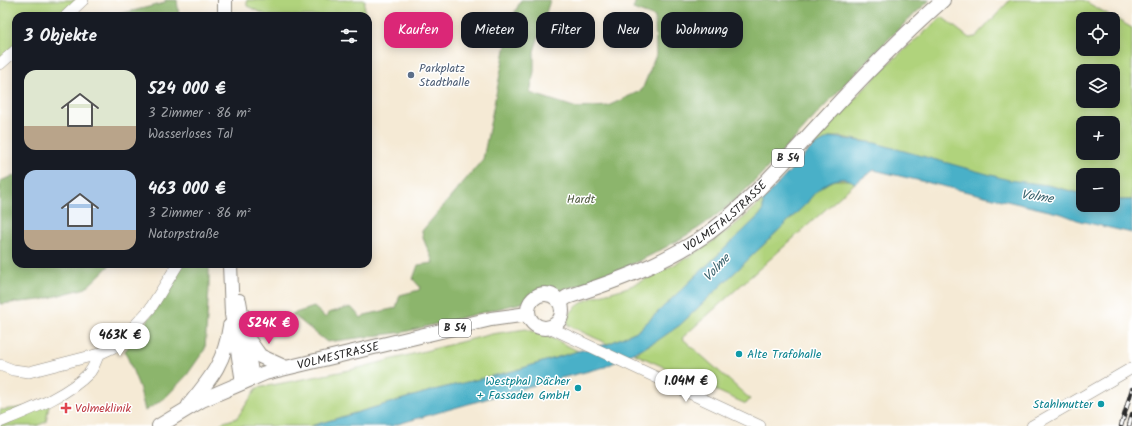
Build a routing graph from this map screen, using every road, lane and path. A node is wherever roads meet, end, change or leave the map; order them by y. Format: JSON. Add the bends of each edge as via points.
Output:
{"nodes":[{"id":1,"x":83,"y":0,"type":"edge"},
{"id":2,"x":225,"y":0,"type":"edge"},
{"id":3,"x":944,"y":0,"type":"edge"},
{"id":4,"x":70,"y":12,"type":"edge"},
{"id":5,"x":225,"y":12,"type":"edge"},
{"id":6,"x":12,"y":54,"type":"edge"},
{"id":7,"x":0,"y":64,"type":"edge"},
{"id":8,"x":176,"y":268,"type":"edge"},
{"id":9,"x":230,"y":268,"type":"edge"},
{"id":10,"x":231,"y":268,"type":"edge"},
{"id":11,"x":560,"y":302,"type":"junction"},
{"id":12,"x":232,"y":314,"type":"junction"},
{"id":13,"x":528,"y":314,"type":"junction"},
{"id":14,"x":553,"y":325,"type":"junction"},
{"id":15,"x":245,"y":333,"type":"junction"},
{"id":16,"x":99,"y":354,"type":"junction"},
{"id":17,"x":0,"y":365,"type":"edge"},
{"id":18,"x":284,"y":367,"type":"junction"},
{"id":19,"x":1132,"y":368,"type":"edge"},
{"id":20,"x":247,"y":380,"type":"junction"},
{"id":21,"x":185,"y":410,"type":"junction"},
{"id":22,"x":0,"y":422,"type":"edge"},
{"id":23,"x":160,"y":426,"type":"edge"},
{"id":24,"x":760,"y":426,"type":"edge"},
{"id":25,"x":1032,"y":426,"type":"edge"}],
"edges":[{"from":1,"to":4,"type":"street"},
{"from":2,"to":5,"type":"main road"},
{"from":3,"to":11,"type":"main road","name":"VOLMETALSTRASSE","number":"B 54","via":[[884,55],[786,160],[716,227],[657,263],[608,284],[567,297]]},
{"from":6,"to":7,"type":"street"},
{"from":8,"to":16,"type":"street","via":[[150,309],[116,346]]},
{"from":9,"to":12,"type":"main road"},
{"from":10,"to":15,"type":"main road"},
{"from":11,"to":13,"type":"main road","via":[[553,295],[537,295],[529,303]]},
{"from":11,"to":14,"type":"main road","via":[[562,312]]},
{"from":12,"to":20,"type":"main road"},
{"from":12,"to":21,"type":"main road","via":[[225,354],[219,366]]},
{"from":13,"to":14,"type":"main road","via":[[532,323],[537,326]]},
{"from":13,"to":18,"type":"main road","name":"VOLMESTRASSE","number":"B 54","via":[[491,319]]},
{"from":14,"to":24,"type":"street","via":[[566,335]]},
{"from":15,"to":18,"type":"main road","via":[[260,356]]},
{"from":15,"to":20,"type":"main road"},
{"from":16,"to":17,"type":"street","via":[[29,372]]},
{"from":16,"to":22,"type":"street","via":[[90,372],[69,388],[48,402]]},
{"from":18,"to":20,"type":"main road","name":"VOLMESTRASSE","number":"B 54"},
{"from":19,"to":25,"type":"street"},
{"from":20,"to":21,"type":"main road","name":"VOLMESTRASSE","number":"B 54"},
{"from":21,"to":23,"type":"main road","name":"VOLMESTRASSE","number":"B 54"}]}
